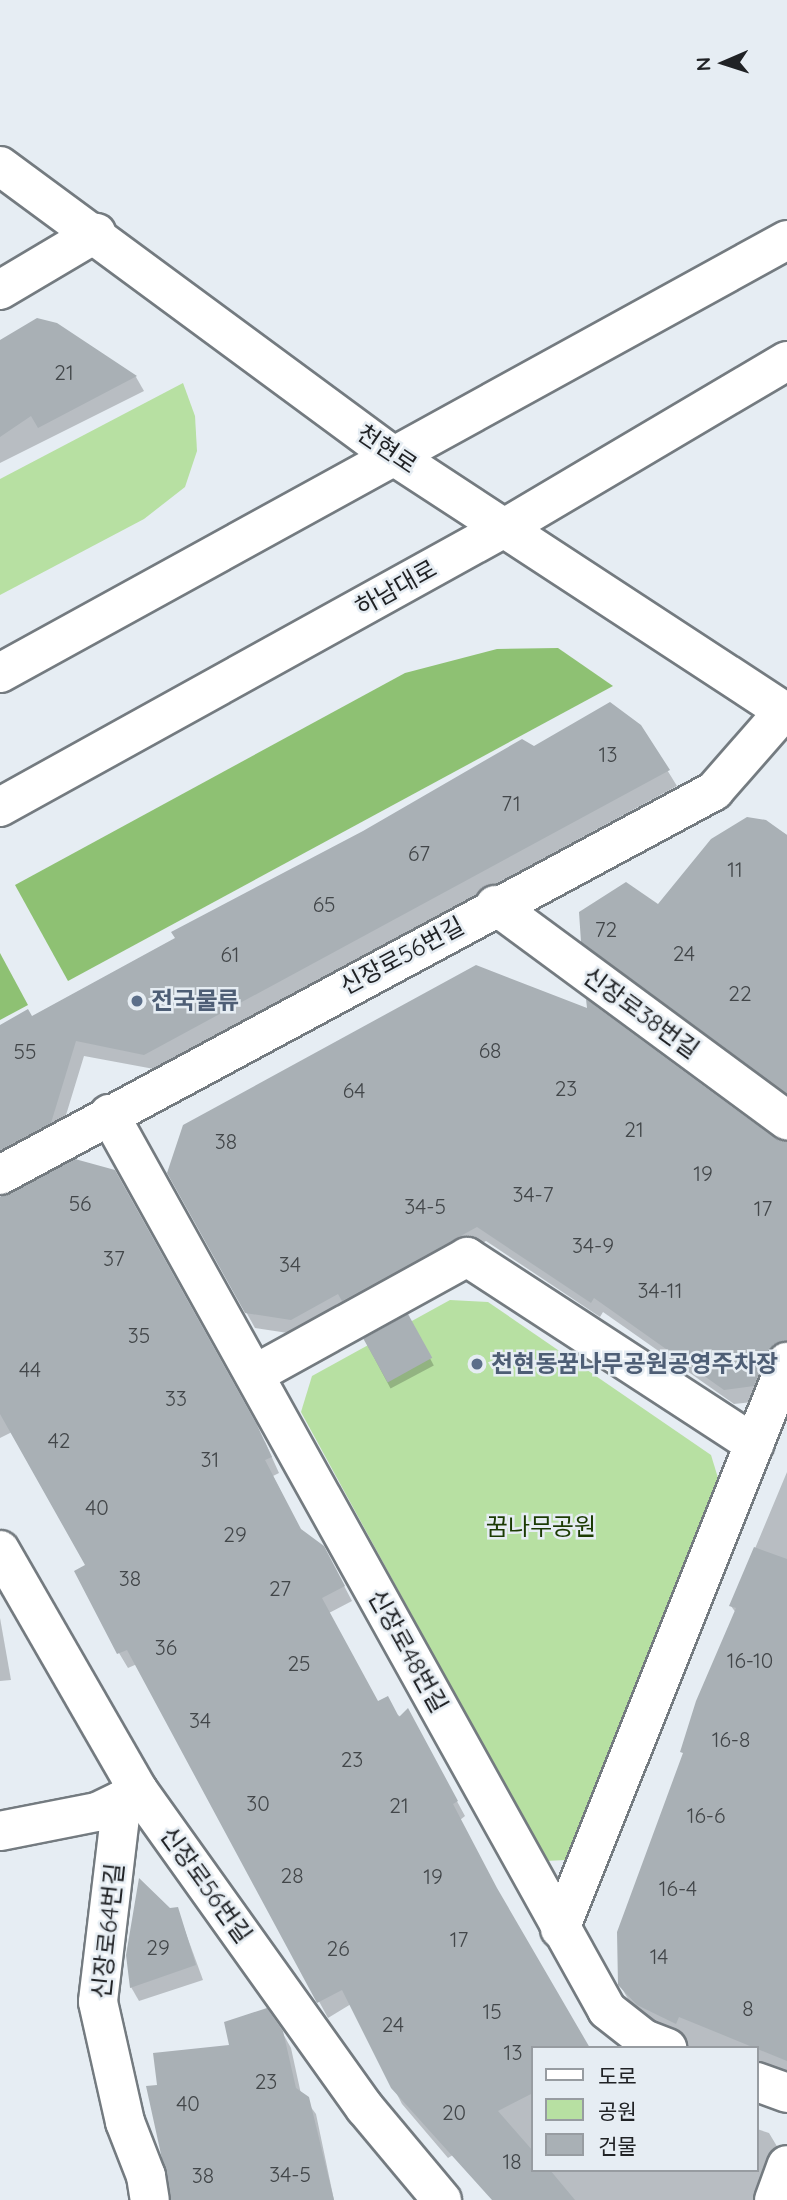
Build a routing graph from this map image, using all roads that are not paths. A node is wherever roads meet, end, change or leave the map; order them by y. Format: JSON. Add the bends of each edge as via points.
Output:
{"nodes":[{"id":1,"x":0,"y":166,"type":"edge"},
{"id":2,"x":96,"y":233,"type":"junction"},
{"id":3,"x":787,"y":240,"type":"edge"},
{"id":4,"x":0,"y":290,"type":"edge"},
{"id":5,"x":787,"y":361,"type":"edge"},
{"id":6,"x":394,"y":456,"type":"junction"},
{"id":7,"x":506,"y":527,"type":"junction"},
{"id":8,"x":0,"y":673,"type":"edge"},
{"id":9,"x":785,"y":713,"type":"edge"},
{"id":10,"x":0,"y":807,"type":"edge"},
{"id":11,"x":495,"y":905,"type":"junction"},
{"id":12,"x":109,"y":1114,"type":"junction"},
{"id":13,"x":787,"y":1120,"type":"edge"},
{"id":14,"x":0,"y":1175,"type":"edge"},
{"id":15,"x":787,"y":1362,"type":"edge"},
{"id":16,"x":257,"y":1373,"type":"junction"},
{"id":17,"x":754,"y":1444,"type":"junction"},
{"id":18,"x":0,"y":1550,"type":"edge"},
{"id":19,"x":130,"y":1795,"type":"junction"},
{"id":20,"x":0,"y":1831,"type":"edge"},
{"id":21,"x":561,"y":1929,"type":"junction"},
{"id":22,"x":662,"y":2046,"type":"edge"},
{"id":23,"x":759,"y":2083,"type":"edge"},
{"id":24,"x":787,"y":2093,"type":"edge"},
{"id":25,"x":787,"y":2165,"type":"edge"},
{"id":26,"x":150,"y":2200,"type":"edge"},
{"id":27,"x":442,"y":2200,"type":"edge"},
{"id":28,"x":774,"y":2200,"type":"edge"}],
"edges":[{"from":1,"to":2,"type":"street","name":"천현로"},
{"from":2,"to":4,"type":"street"},
{"from":2,"to":6,"type":"street","name":"천현로"},
{"from":3,"to":6,"type":"street"},
{"from":5,"to":7,"type":"street","name":"하남대로"},
{"from":6,"to":7,"type":"street","name":"천현로"},
{"from":6,"to":8,"type":"street"},
{"from":7,"to":9,"type":"street","name":"천현로"},
{"from":7,"to":10,"type":"street","name":"하남대로"},
{"from":9,"to":11,"type":"street","name":"신장로56번길","via":[[714,791]]},
{"from":11,"to":12,"type":"street","name":"신장로56번길"},
{"from":11,"to":13,"type":"street","name":"신장로38번길"},
{"from":12,"to":14,"type":"street","name":"신장로56번길"},
{"from":12,"to":16,"type":"street","name":"신장로48번길"},
{"from":15,"to":17,"type":"street"},
{"from":16,"to":17,"type":"street","via":[[467,1257]]},
{"from":16,"to":21,"type":"street","name":"신장로48번길"},
{"from":17,"to":21,"type":"street"},
{"from":18,"to":19,"type":"street","name":"신장로56번길"},
{"from":19,"to":20,"type":"street","via":[[97,1812]]},
{"from":19,"to":26,"type":"street","name":"신장로64번길","via":[[98,2002],[125,2122],[146,2176]]},
{"from":19,"to":27,"type":"street","name":"신장로56번길","via":[[365,2108]]},
{"from":21,"to":22,"type":"street","name":"신장로48번길","via":[[607,2010],[644,2039]]},
{"from":23,"to":24,"type":"street"},
{"from":25,"to":28,"type":"street"}]}
